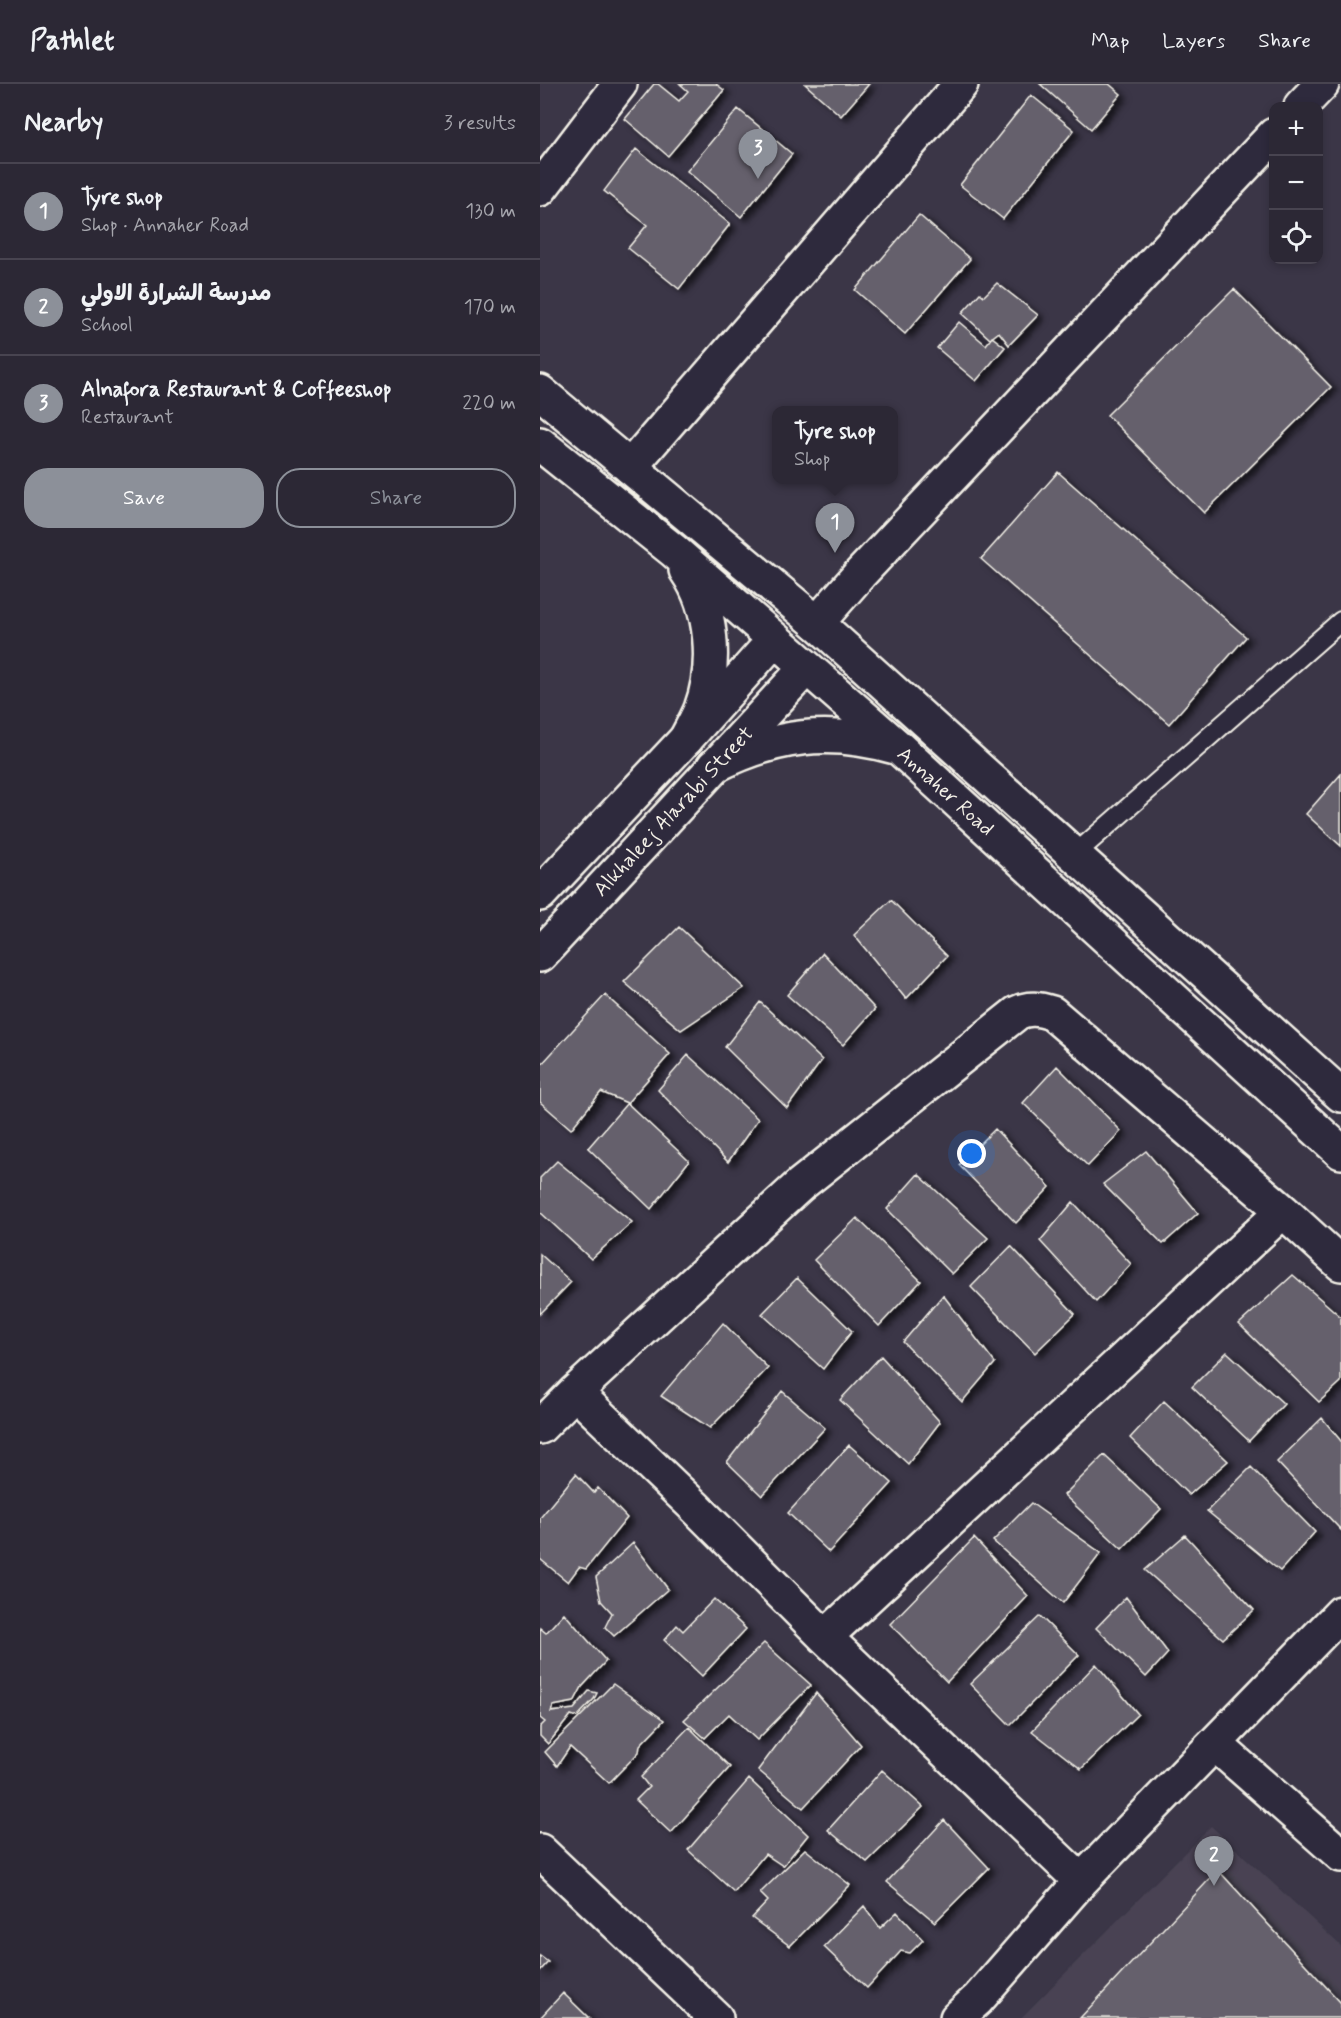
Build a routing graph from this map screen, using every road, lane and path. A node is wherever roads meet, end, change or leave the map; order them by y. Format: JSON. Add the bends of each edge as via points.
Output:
{"nodes":[{"id":1,"x":620,"y":84,"type":"edge"},
{"id":2,"x":961,"y":84,"type":"edge"},
{"id":3,"x":1322,"y":84,"type":"edge"},
{"id":4,"x":1305,"y":102,"type":"edge"},
{"id":5,"x":1269,"y":140,"type":"edge"},
{"id":6,"x":540,"y":189,"type":"edge"},
{"id":7,"x":540,"y":392,"type":"edge"},
{"id":8,"x":540,"y":444,"type":"edge"},
{"id":9,"x":630,"y":467,"type":"junction"},
{"id":10,"x":674,"y":551,"type":"junction"},
{"id":11,"x":1341,"y":621,"type":"edge"},
{"id":12,"x":817,"y":623,"type":"junction"},
{"id":13,"x":774,"y":640,"type":"junction"},
{"id":14,"x":806,"y":668,"type":"junction"},
{"id":15,"x":686,"y":739,"type":"junction"},
{"id":16,"x":899,"y":748,"type":"junction"},
{"id":17,"x":714,"y":766,"type":"junction"},
{"id":18,"x":1074,"y":855,"type":"junction"},
{"id":19,"x":540,"y":894,"type":"edge"},
{"id":20,"x":540,"y":956,"type":"edge"},
{"id":21,"x":1341,"y":1095,"type":"edge"},
{"id":22,"x":1341,"y":1152,"type":"edge"},
{"id":23,"x":1282,"y":1211,"type":"junction"},
{"id":24,"x":1341,"y":1264,"type":"edge"},
{"id":25,"x":575,"y":1392,"type":"junction"},
{"id":26,"x":540,"y":1427,"type":"edge"},
{"id":27,"x":1341,"y":1613,"type":"edge"},
{"id":28,"x":825,"y":1636,"type":"junction"},
{"id":29,"x":1215,"y":1744,"type":"junction"},
{"id":30,"x":540,"y":1851,"type":"edge"},
{"id":31,"x":1341,"y":1855,"type":"edge"},
{"id":32,"x":1081,"y":1881,"type":"junction"},
{"id":33,"x":716,"y":2018,"type":"edge"},
{"id":34,"x":957,"y":2018,"type":"edge"}],
"edges":[{"from":1,"to":6,"type":"street"},
{"from":2,"to":9,"type":"street"},
{"from":3,"to":4,"type":"street"},
{"from":5,"to":12,"type":"street"},
{"from":7,"to":9,"type":"street","name":"Annaher Road"},
{"from":8,"to":10,"type":"street","name":"Annaher Road"},
{"from":9,"to":12,"type":"street","name":"Annaher Road"},
{"from":10,"to":13,"type":"street","name":"Annaher Road"},
{"from":10,"to":15,"type":"street","via":[[697,589],[710,643],[709,676],[701,709]]},
{"from":11,"to":18,"type":"lane"},
{"from":12,"to":18,"type":"street","name":"Annaher Road"},
{"from":13,"to":14,"type":"street","name":"Annaher Road"},
{"from":13,"to":15,"type":"street","name":"Alkhaleej Alarabi Street"},
{"from":14,"to":16,"type":"street","name":"Annaher Road"},
{"from":14,"to":17,"type":"street","name":"Alkhaleej Alarabi Street"},
{"from":15,"to":19,"type":"street","name":"Alkhaleej Alarabi Street"},
{"from":16,"to":17,"type":"street","via":[[868,739],[805,736],[773,742]]},
{"from":16,"to":22,"type":"street","name":"Annaher Road"},
{"from":17,"to":20,"type":"street","name":"Alkhaleej Alarabi Street"},
{"from":18,"to":21,"type":"street","name":"Annaher Road"},
{"from":23,"to":24,"type":"street"},
{"from":23,"to":25,"type":"street","via":[[1052,1013],[1026,1009],[800,1185]]},
{"from":23,"to":28,"type":"street"},
{"from":25,"to":26,"type":"street"},
{"from":25,"to":28,"type":"street"},
{"from":27,"to":29,"type":"street"},
{"from":28,"to":32,"type":"street"},
{"from":29,"to":31,"type":"street"},
{"from":29,"to":32,"type":"street"},
{"from":30,"to":33,"type":"street"},
{"from":32,"to":34,"type":"street"}]}
